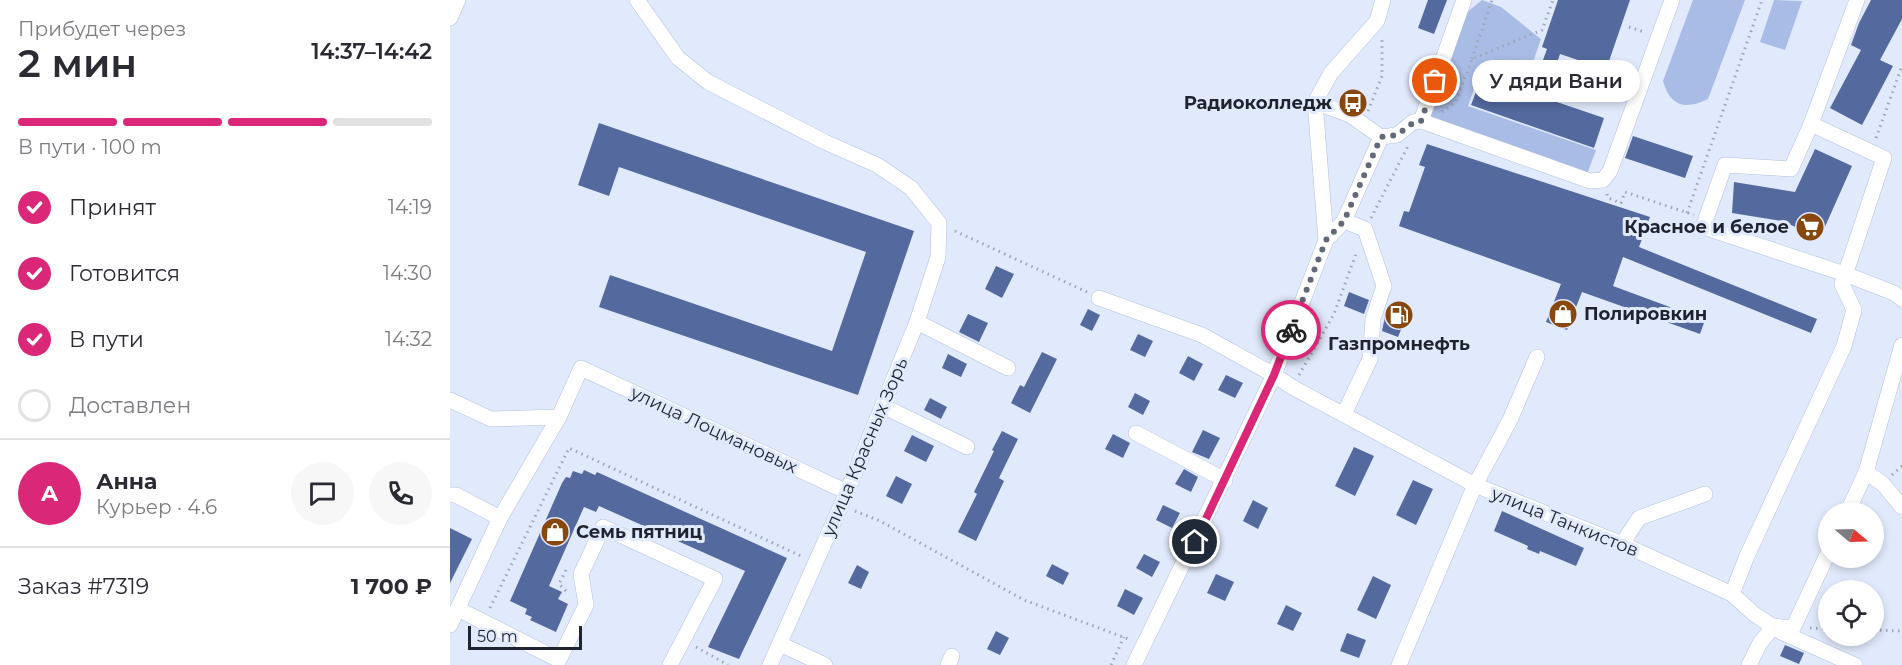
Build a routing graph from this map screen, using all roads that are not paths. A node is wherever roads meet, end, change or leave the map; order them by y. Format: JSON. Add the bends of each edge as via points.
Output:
{"nodes":[{"id":1,"x":637,"y":0,"type":"edge"},
{"id":2,"x":1383,"y":0,"type":"edge"},
{"id":3,"x":1464,"y":0,"type":"edge"},
{"id":4,"x":1672,"y":0,"type":"edge"},
{"id":5,"x":1857,"y":0,"type":"edge"},
{"id":6,"x":1315,"y":102,"type":"junction"},
{"id":7,"x":1424,"y":122,"type":"junction"},
{"id":8,"x":1811,"y":124,"type":"junction"},
{"id":9,"x":1381,"y":137,"type":"junction"},
{"id":10,"x":1344,"y":221,"type":"junction"},
{"id":11,"x":1326,"y":240,"type":"junction"},
{"id":12,"x":1845,"y":274,"type":"junction"},
{"id":13,"x":1099,"y":298,"type":"road end"},
{"id":14,"x":1902,"y":298,"type":"edge"},
{"id":15,"x":917,"y":322,"type":"junction"},
{"id":16,"x":1902,"y":345,"type":"edge"},
{"id":17,"x":1537,"y":357,"type":"dead end"},
{"id":18,"x":1008,"y":368,"type":"dead end"},
{"id":19,"x":1274,"y":375,"type":"junction"},
{"id":20,"x":450,"y":400,"type":"edge"},
{"id":21,"x":883,"y":406,"type":"junction"},
{"id":22,"x":1344,"y":414,"type":"junction"},
{"id":23,"x":559,"y":417,"type":"junction"},
{"id":24,"x":1136,"y":433,"type":"dead end"},
{"id":25,"x":967,"y":447,"type":"dead end"},
{"id":26,"x":1866,"y":472,"type":"junction"},
{"id":27,"x":1225,"y":480,"type":"junction"},
{"id":28,"x":1475,"y":485,"type":"junction"},
{"id":29,"x":1705,"y":494,"type":"dead end"},
{"id":30,"x":450,"y":495,"type":"edge"},
{"id":31,"x":844,"y":499,"type":"junction"},
{"id":32,"x":1852,"y":502,"type":"edge"},
{"id":33,"x":1902,"y":507,"type":"edge"},
{"id":34,"x":500,"y":518,"type":"junction"},
{"id":35,"x":1622,"y":544,"type":"junction"},
{"id":36,"x":1821,"y":568,"type":"edge"},
{"id":37,"x":1731,"y":594,"type":"junction"},
{"id":38,"x":458,"y":609,"type":"junction"},
{"id":39,"x":450,"y":625,"type":"edge"},
{"id":40,"x":1774,"y":626,"type":"junction"},
{"id":41,"x":780,"y":644,"type":"junction"},
{"id":42,"x":670,"y":665,"type":"edge"},
{"id":43,"x":770,"y":665,"type":"edge"},
{"id":44,"x":825,"y":665,"type":"edge"},
{"id":45,"x":1134,"y":665,"type":"edge"},
{"id":46,"x":1399,"y":665,"type":"edge"},
{"id":47,"x":1749,"y":665,"type":"edge"},
{"id":48,"x":1856,"y":665,"type":"edge"}],
"edges":[{"from":1,"to":15,"type":"street","name":"улица Красных Зорь","via":[[678,58],[708,81],[877,165],[911,188],[939,223],[938,257]]},
{"from":2,"to":6,"type":"street","via":[[1377,21],[1331,73]]},
{"from":3,"to":7,"type":"street"},
{"from":4,"to":7,"type":"street","via":[[1610,171],[1603,180],[1590,181]]},
{"from":5,"to":8,"type":"street"},
{"from":6,"to":9,"type":"street","via":[[1350,115]]},
{"from":6,"to":11,"type":"street"},
{"from":7,"to":9,"type":"street","via":[[1413,123],[1397,135]]},
{"from":8,"to":12,"type":"street","via":[[1884,158]]},
{"from":8,"to":12,"type":"street","via":[[1791,169],[1725,165],[1705,223]]},
{"from":9,"to":10,"type":"street"},
{"from":10,"to":11,"type":"street"},
{"from":10,"to":22,"type":"street","via":[[1365,229],[1384,286],[1373,319],[1370,359]]},
{"from":11,"to":19,"type":"street"},
{"from":12,"to":14,"type":"street"},
{"from":12,"to":37,"type":"street","via":[[1842,284],[1854,310],[1844,346]]},
{"from":13,"to":19,"type":"street","name":"улица Танкистов","via":[[1202,335]]},
{"from":15,"to":18,"type":"street"},
{"from":15,"to":21,"type":"street","name":"улица Красных Зорь"},
{"from":16,"to":26,"type":"street"},
{"from":17,"to":28,"type":"street","via":[[1510,420]]},
{"from":19,"to":22,"type":"street","name":"улица Танкистов"},
{"from":19,"to":27,"type":"street"},
{"from":20,"to":23,"type":"street","via":[[491,419]]},
{"from":21,"to":25,"type":"street"},
{"from":21,"to":31,"type":"street","name":"улица Красных Зорь"},
{"from":22,"to":28,"type":"street","name":"улица Танкистов"},
{"from":23,"to":31,"type":"street","name":"улица Лоцмановых","via":[[581,368]]},
{"from":23,"to":34,"type":"street"},
{"from":24,"to":27,"type":"street"},
{"from":26,"to":32,"type":"street"},
{"from":26,"to":33,"type":"street","via":[[1883,484]]},
{"from":27,"to":45,"type":"street"},
{"from":28,"to":35,"type":"street","name":"улица Танкистов"},
{"from":28,"to":46,"type":"street"},
{"from":29,"to":35,"type":"street","via":[[1639,518]]},
{"from":30,"to":34,"type":"street"},
{"from":31,"to":41,"type":"street","name":"улица Красных Зорь"},
{"from":34,"to":38,"type":"street"},
{"from":35,"to":37,"type":"street","name":"улица Танкистов"},
{"from":36,"to":40,"type":"street","via":[[1793,628]]},
{"from":37,"to":40,"type":"street","name":"улица Танкистов"},
{"from":38,"to":39,"type":"street"},
{"from":38,"to":42,"type":"street","via":[[560,660],[586,605],[581,574],[603,527],[715,579]]},
{"from":40,"to":47,"type":"street"},
{"from":40,"to":48,"type":"street","name":"улица Танкистов"},
{"from":41,"to":43,"type":"street","name":"улица Красных Зорь"},
{"from":41,"to":44,"type":"street"}]}
